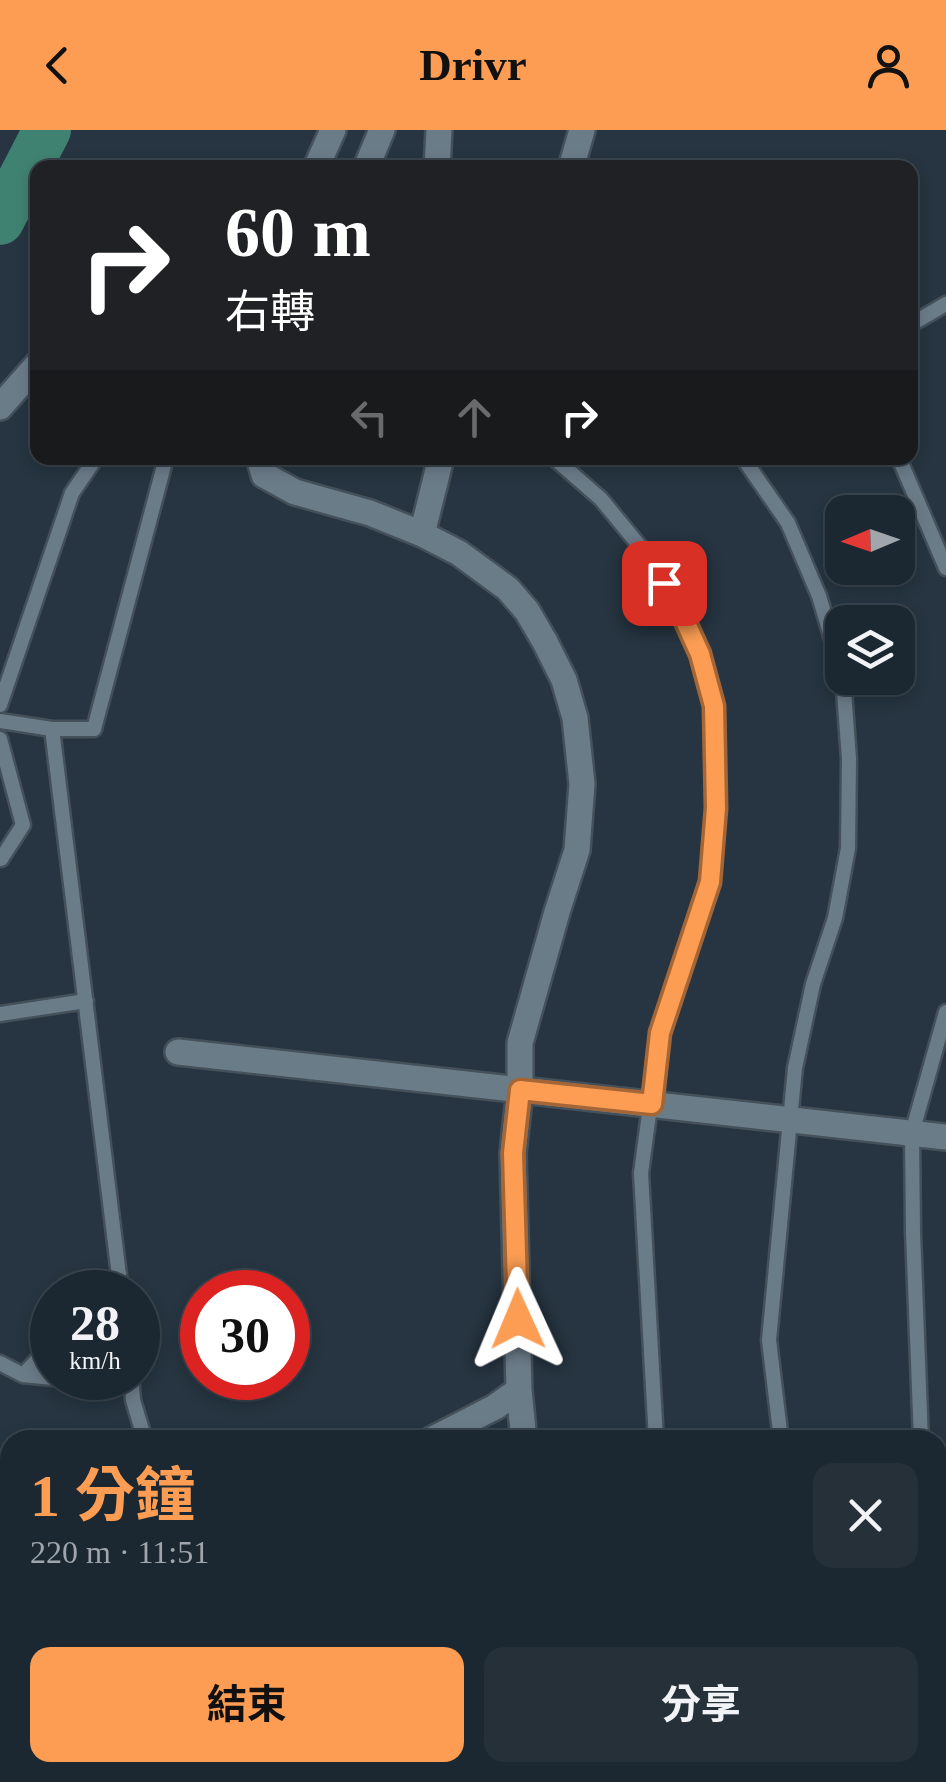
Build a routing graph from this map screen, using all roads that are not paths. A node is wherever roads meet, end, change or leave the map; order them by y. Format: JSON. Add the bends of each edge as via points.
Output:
{"nodes":[{"id":1,"x":333,"y":130,"type":"edge"},
{"id":2,"x":382,"y":130,"type":"edge"},
{"id":3,"x":439,"y":130,"type":"edge"},
{"id":4,"x":582,"y":130,"type":"edge"},
{"id":5,"x":320,"y":160,"type":"edge"},
{"id":6,"x":369,"y":160,"type":"edge"},
{"id":7,"x":437,"y":160,"type":"edge"},
{"id":8,"x":574,"y":160,"type":"edge"},
{"id":9,"x":946,"y":304,"type":"edge"},
{"id":10,"x":918,"y":320,"type":"edge"},
{"id":11,"x":30,"y":373,"type":"edge"},
{"id":12,"x":0,"y":407,"type":"edge"},
{"id":13,"x":91,"y":465,"type":"edge"},
{"id":14,"x":164,"y":465,"type":"edge"},
{"id":15,"x":261,"y":465,"type":"edge"},
{"id":16,"x":439,"y":465,"type":"edge"},
{"id":17,"x":562,"y":465,"type":"edge"},
{"id":18,"x":748,"y":465,"type":"edge"},
{"id":19,"x":902,"y":465,"type":"edge"},
{"id":20,"x":422,"y":534,"type":"junction"},
{"id":21,"x":946,"y":568,"type":"edge"},
{"id":22,"x":825,"y":616,"type":"edge"},
{"id":23,"x":844,"y":695,"type":"edge"},
{"id":24,"x":0,"y":704,"type":"edge"},
{"id":25,"x":0,"y":721,"type":"edge"},
{"id":26,"x":52,"y":729,"type":"junction"},
{"id":27,"x":0,"y":739,"type":"edge"},
{"id":28,"x":1,"y":859,"type":"edge"},
{"id":29,"x":86,"y":1000,"type":"junction"},
{"id":30,"x":946,"y":1012,"type":"edge"},
{"id":31,"x":0,"y":1014,"type":"edge"},
{"id":32,"x":178,"y":1052,"type":"dead end"},
{"id":33,"x":520,"y":1090,"type":"junction"},
{"id":34,"x":652,"y":1104,"type":"junction"},
{"id":35,"x":790,"y":1119,"type":"junction"},
{"id":36,"x":912,"y":1133,"type":"junction"},
{"id":37,"x":946,"y":1137,"type":"edge"},
{"id":38,"x":119,"y":1270,"type":"edge"},
{"id":39,"x":0,"y":1363,"type":"edge"},
{"id":40,"x":30,"y":1368,"type":"edge"},
{"id":41,"x":23,"y":1375,"type":"junction"},
{"id":42,"x":30,"y":1375,"type":"edge"},
{"id":43,"x":519,"y":1390,"type":"junction"},
{"id":44,"x":133,"y":1400,"type":"edge"},
{"id":45,"x":142,"y":1430,"type":"edge"},
{"id":46,"x":450,"y":1430,"type":"edge"},
{"id":47,"x":523,"y":1430,"type":"edge"},
{"id":48,"x":655,"y":1430,"type":"edge"},
{"id":49,"x":780,"y":1430,"type":"edge"},
{"id":50,"x":922,"y":1430,"type":"edge"}],
"edges":[{"from":1,"to":5,"type":"street"},
{"from":2,"to":6,"type":"street"},
{"from":3,"to":7,"type":"street"},
{"from":4,"to":8,"type":"street"},
{"from":9,"to":10,"type":"lane"},
{"from":11,"to":12,"type":"street"},
{"from":13,"to":24,"type":"lane","via":[[72,493]]},
{"from":14,"to":26,"type":"lane","via":[[94,729]]},
{"from":15,"to":20,"type":"street","via":[[264,476],[296,492]]},
{"from":16,"to":20,"type":"street"},
{"from":17,"to":34,"type":"lane","via":[[648,555],[700,654],[714,706],[710,882],[660,1033]]},
{"from":18,"to":22,"type":"lane","via":[[788,523]]},
{"from":19,"to":21,"type":"lane"},
{"from":20,"to":33,"type":"street","via":[[508,589],[527,611],[564,680],[575,718],[582,784],[577,850],[520,1042]]},
{"from":23,"to":35,"type":"lane","via":[[848,848],[794,1068]]},
{"from":25,"to":26,"type":"lane"},
{"from":26,"to":29,"type":"lane"},
{"from":27,"to":28,"type":"lane","via":[[23,825]]},
{"from":29,"to":31,"type":"lane"},
{"from":29,"to":38,"type":"lane"},
{"from":30,"to":36,"type":"lane"},
{"from":32,"to":33,"type":"street"},
{"from":33,"to":34,"type":"street"},
{"from":33,"to":43,"type":"street","via":[[513,1153]]},
{"from":34,"to":35,"type":"street"},
{"from":34,"to":48,"type":"lane","via":[[641,1173]]},
{"from":35,"to":36,"type":"street"},
{"from":35,"to":49,"type":"lane","via":[[769,1340]]},
{"from":36,"to":37,"type":"street"},
{"from":36,"to":50,"type":"lane"},
{"from":39,"to":41,"type":"lane"},
{"from":40,"to":41,"type":"lane"},
{"from":41,"to":42,"type":"lane"},
{"from":43,"to":46,"type":"street"},
{"from":43,"to":47,"type":"street"},
{"from":44,"to":45,"type":"lane"}]}
